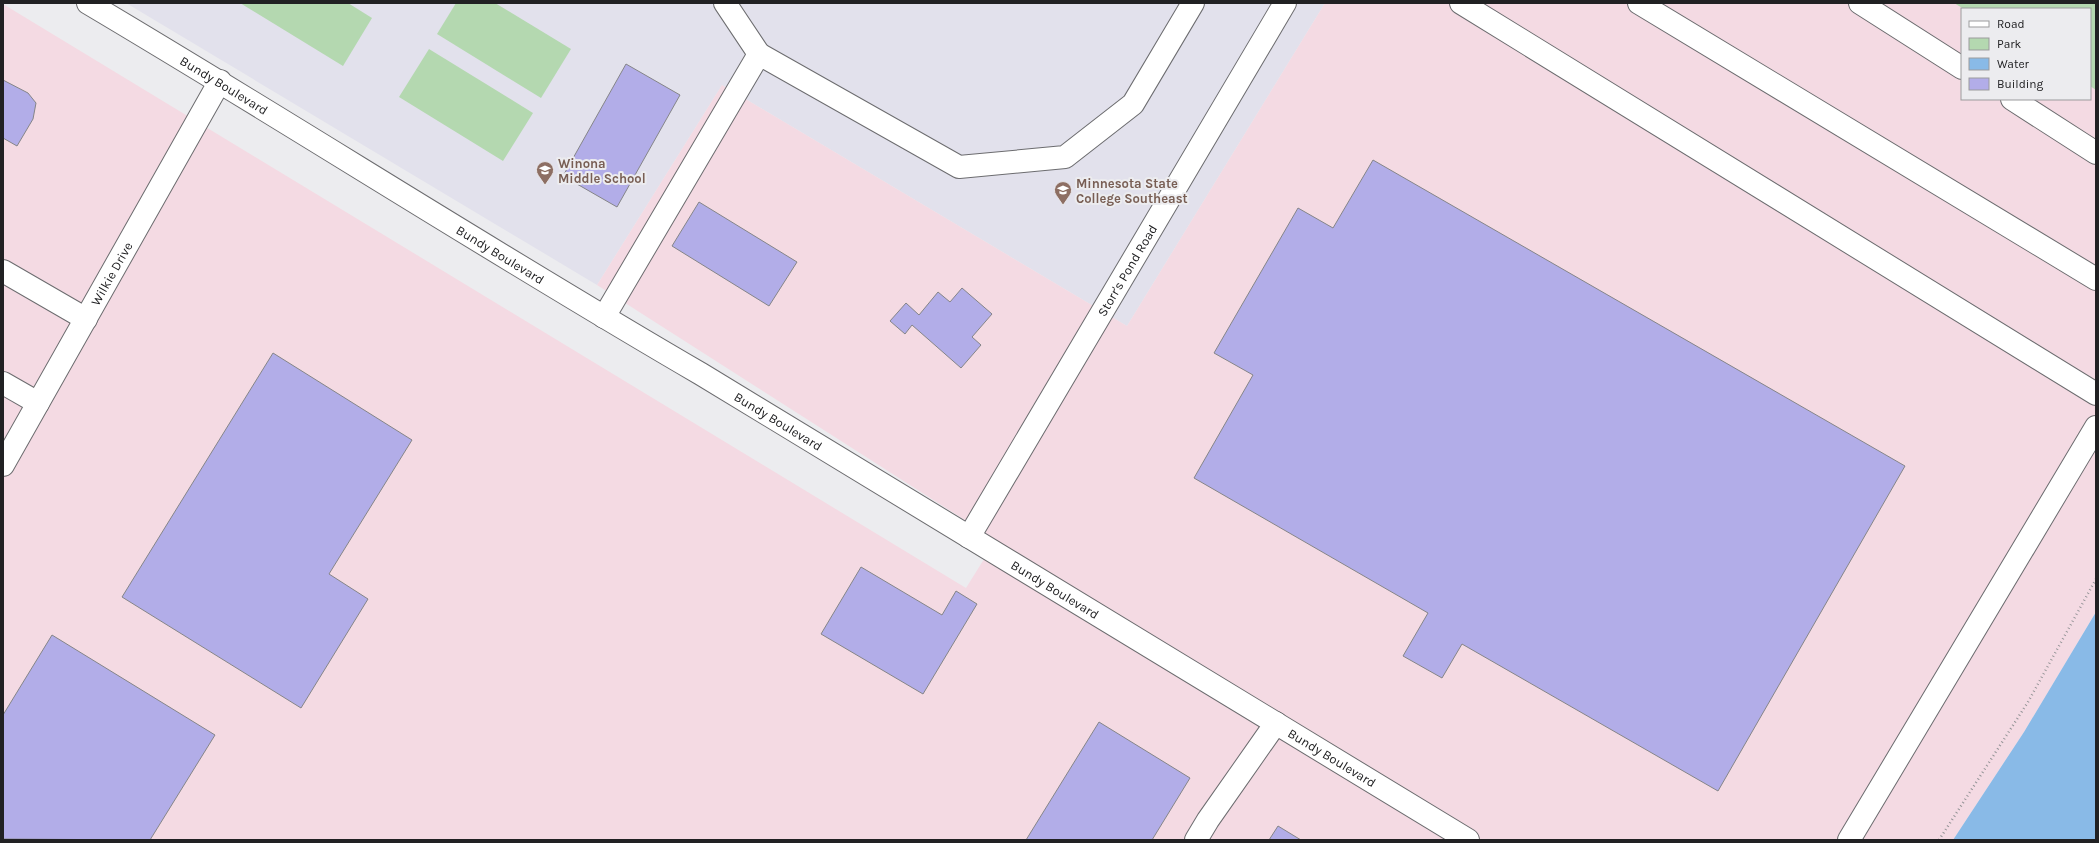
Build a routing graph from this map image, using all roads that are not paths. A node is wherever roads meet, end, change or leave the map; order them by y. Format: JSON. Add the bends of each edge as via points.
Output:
{"nodes":[{"id":1,"x":88,"y":3,"type":"edge"},
{"id":2,"x":725,"y":3,"type":"edge"},
{"id":3,"x":1193,"y":3,"type":"edge"},
{"id":4,"x":1285,"y":3,"type":"edge"},
{"id":5,"x":1461,"y":3,"type":"edge"},
{"id":6,"x":1639,"y":3,"type":"edge"},
{"id":7,"x":1860,"y":3,"type":"edge"},
{"id":8,"x":759,"y":54,"type":"junction"},
{"id":9,"x":1961,"y":67,"type":"edge"},
{"id":10,"x":220,"y":81,"type":"junction"},
{"id":11,"x":2014,"y":100,"type":"edge"},
{"id":12,"x":2096,"y":153,"type":"edge"},
{"id":13,"x":3,"y":271,"type":"edge"},
{"id":14,"x":2096,"y":279,"type":"edge"},
{"id":15,"x":604,"y":317,"type":"junction"},
{"id":16,"x":86,"y":319,"type":"junction"},
{"id":17,"x":3,"y":383,"type":"edge"},
{"id":18,"x":2096,"y":394,"type":"edge"},
{"id":19,"x":38,"y":403,"type":"junction"},
{"id":20,"x":2096,"y":427,"type":"edge"},
{"id":21,"x":3,"y":465,"type":"edge"},
{"id":22,"x":969,"y":537,"type":"junction"},
{"id":23,"x":1276,"y":723,"type":"junction"},
{"id":24,"x":1196,"y":840,"type":"edge"},
{"id":25,"x":1468,"y":840,"type":"edge"},
{"id":26,"x":1849,"y":840,"type":"edge"}],
"edges":[{"from":1,"to":10,"type":"street","name":"Bundy Boulevard"},
{"from":2,"to":8,"type":"street"},
{"from":3,"to":8,"type":"street","via":[[1133,104],[1065,157],[958,167]]},
{"from":4,"to":22,"type":"street","name":"Storr's Pond Road"},
{"from":5,"to":18,"type":"street"},
{"from":6,"to":14,"type":"street"},
{"from":7,"to":9,"type":"street"},
{"from":8,"to":15,"type":"street"},
{"from":10,"to":15,"type":"street","name":"Bundy Boulevard"},
{"from":10,"to":16,"type":"street","name":"Wilkie Drive"},
{"from":11,"to":12,"type":"street"},
{"from":13,"to":16,"type":"street"},
{"from":15,"to":22,"type":"street","name":"Bundy Boulevard"},
{"from":16,"to":19,"type":"street","name":"Wilkie Drive"},
{"from":17,"to":19,"type":"street"},
{"from":19,"to":21,"type":"street","name":"Wilkie Drive"},
{"from":20,"to":26,"type":"street"},
{"from":22,"to":23,"type":"street","name":"Bundy Boulevard"},
{"from":23,"to":24,"type":"street"},
{"from":23,"to":25,"type":"street","name":"Bundy Boulevard"}]}
